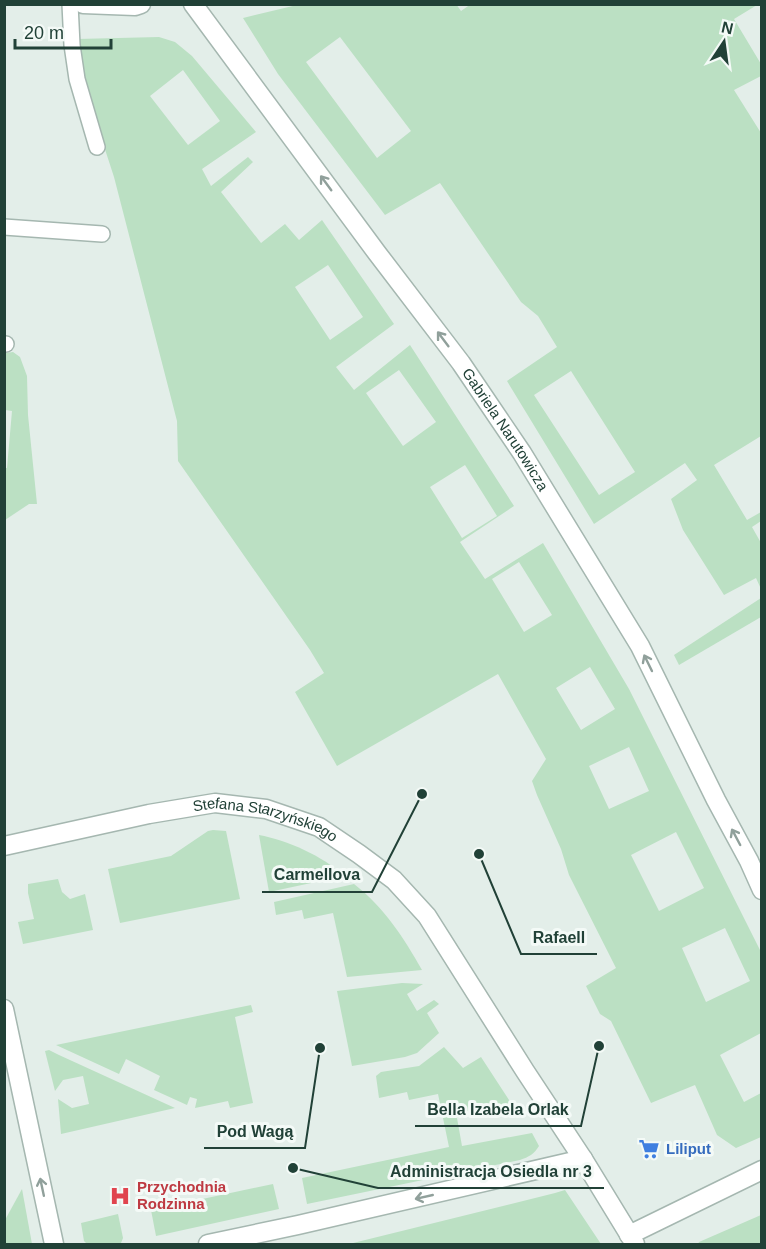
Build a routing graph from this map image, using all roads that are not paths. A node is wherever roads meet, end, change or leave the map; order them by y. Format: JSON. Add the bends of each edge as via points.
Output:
{"nodes":[{"id":1,"x":70,"y":4,"type":"edge"},
{"id":2,"x":83,"y":4,"type":"edge"},
{"id":3,"x":141,"y":4,"type":"edge"},
{"id":4,"x":193,"y":4,"type":"edge"},
{"id":5,"x":97,"y":147,"type":"dead end"},
{"id":6,"x":4,"y":227,"type":"edge"},
{"id":7,"x":102,"y":234,"type":"dead end"},
{"id":8,"x":4,"y":846,"type":"edge"},
{"id":9,"x":762,"y":890,"type":"edge"},
{"id":10,"x":4,"y":1009,"type":"edge"},
{"id":11,"x":583,"y":1159,"type":"junction"},
{"id":12,"x":762,"y":1170,"type":"edge"},
{"id":13,"x":632,"y":1240,"type":"edge"},
{"id":14,"x":54,"y":1245,"type":"edge"},
{"id":15,"x":208,"y":1245,"type":"edge"}],
"edges":[{"from":1,"to":5,"type":"lane","via":[[77,80]]},
{"from":2,"to":3,"type":"street"},
{"from":9,"to":4,"type":"street","name":"Gabriela Narutowicza","one_way":true,"via":[[640,646],[522,453],[461,363]]},
{"from":6,"to":7,"type":"lane"},
{"from":8,"to":11,"type":"street","name":"Stefana Starzyńskiego","via":[[214,803],[266,809],[319,827],[394,880],[427,916]]},
{"from":14,"to":10,"type":"street","one_way":true},
{"from":11,"to":13,"type":"street","name":"Stefana Starzyńskiego"},
{"from":11,"to":15,"type":"street","one_way":true},
{"from":12,"to":13,"type":"street"}]}
